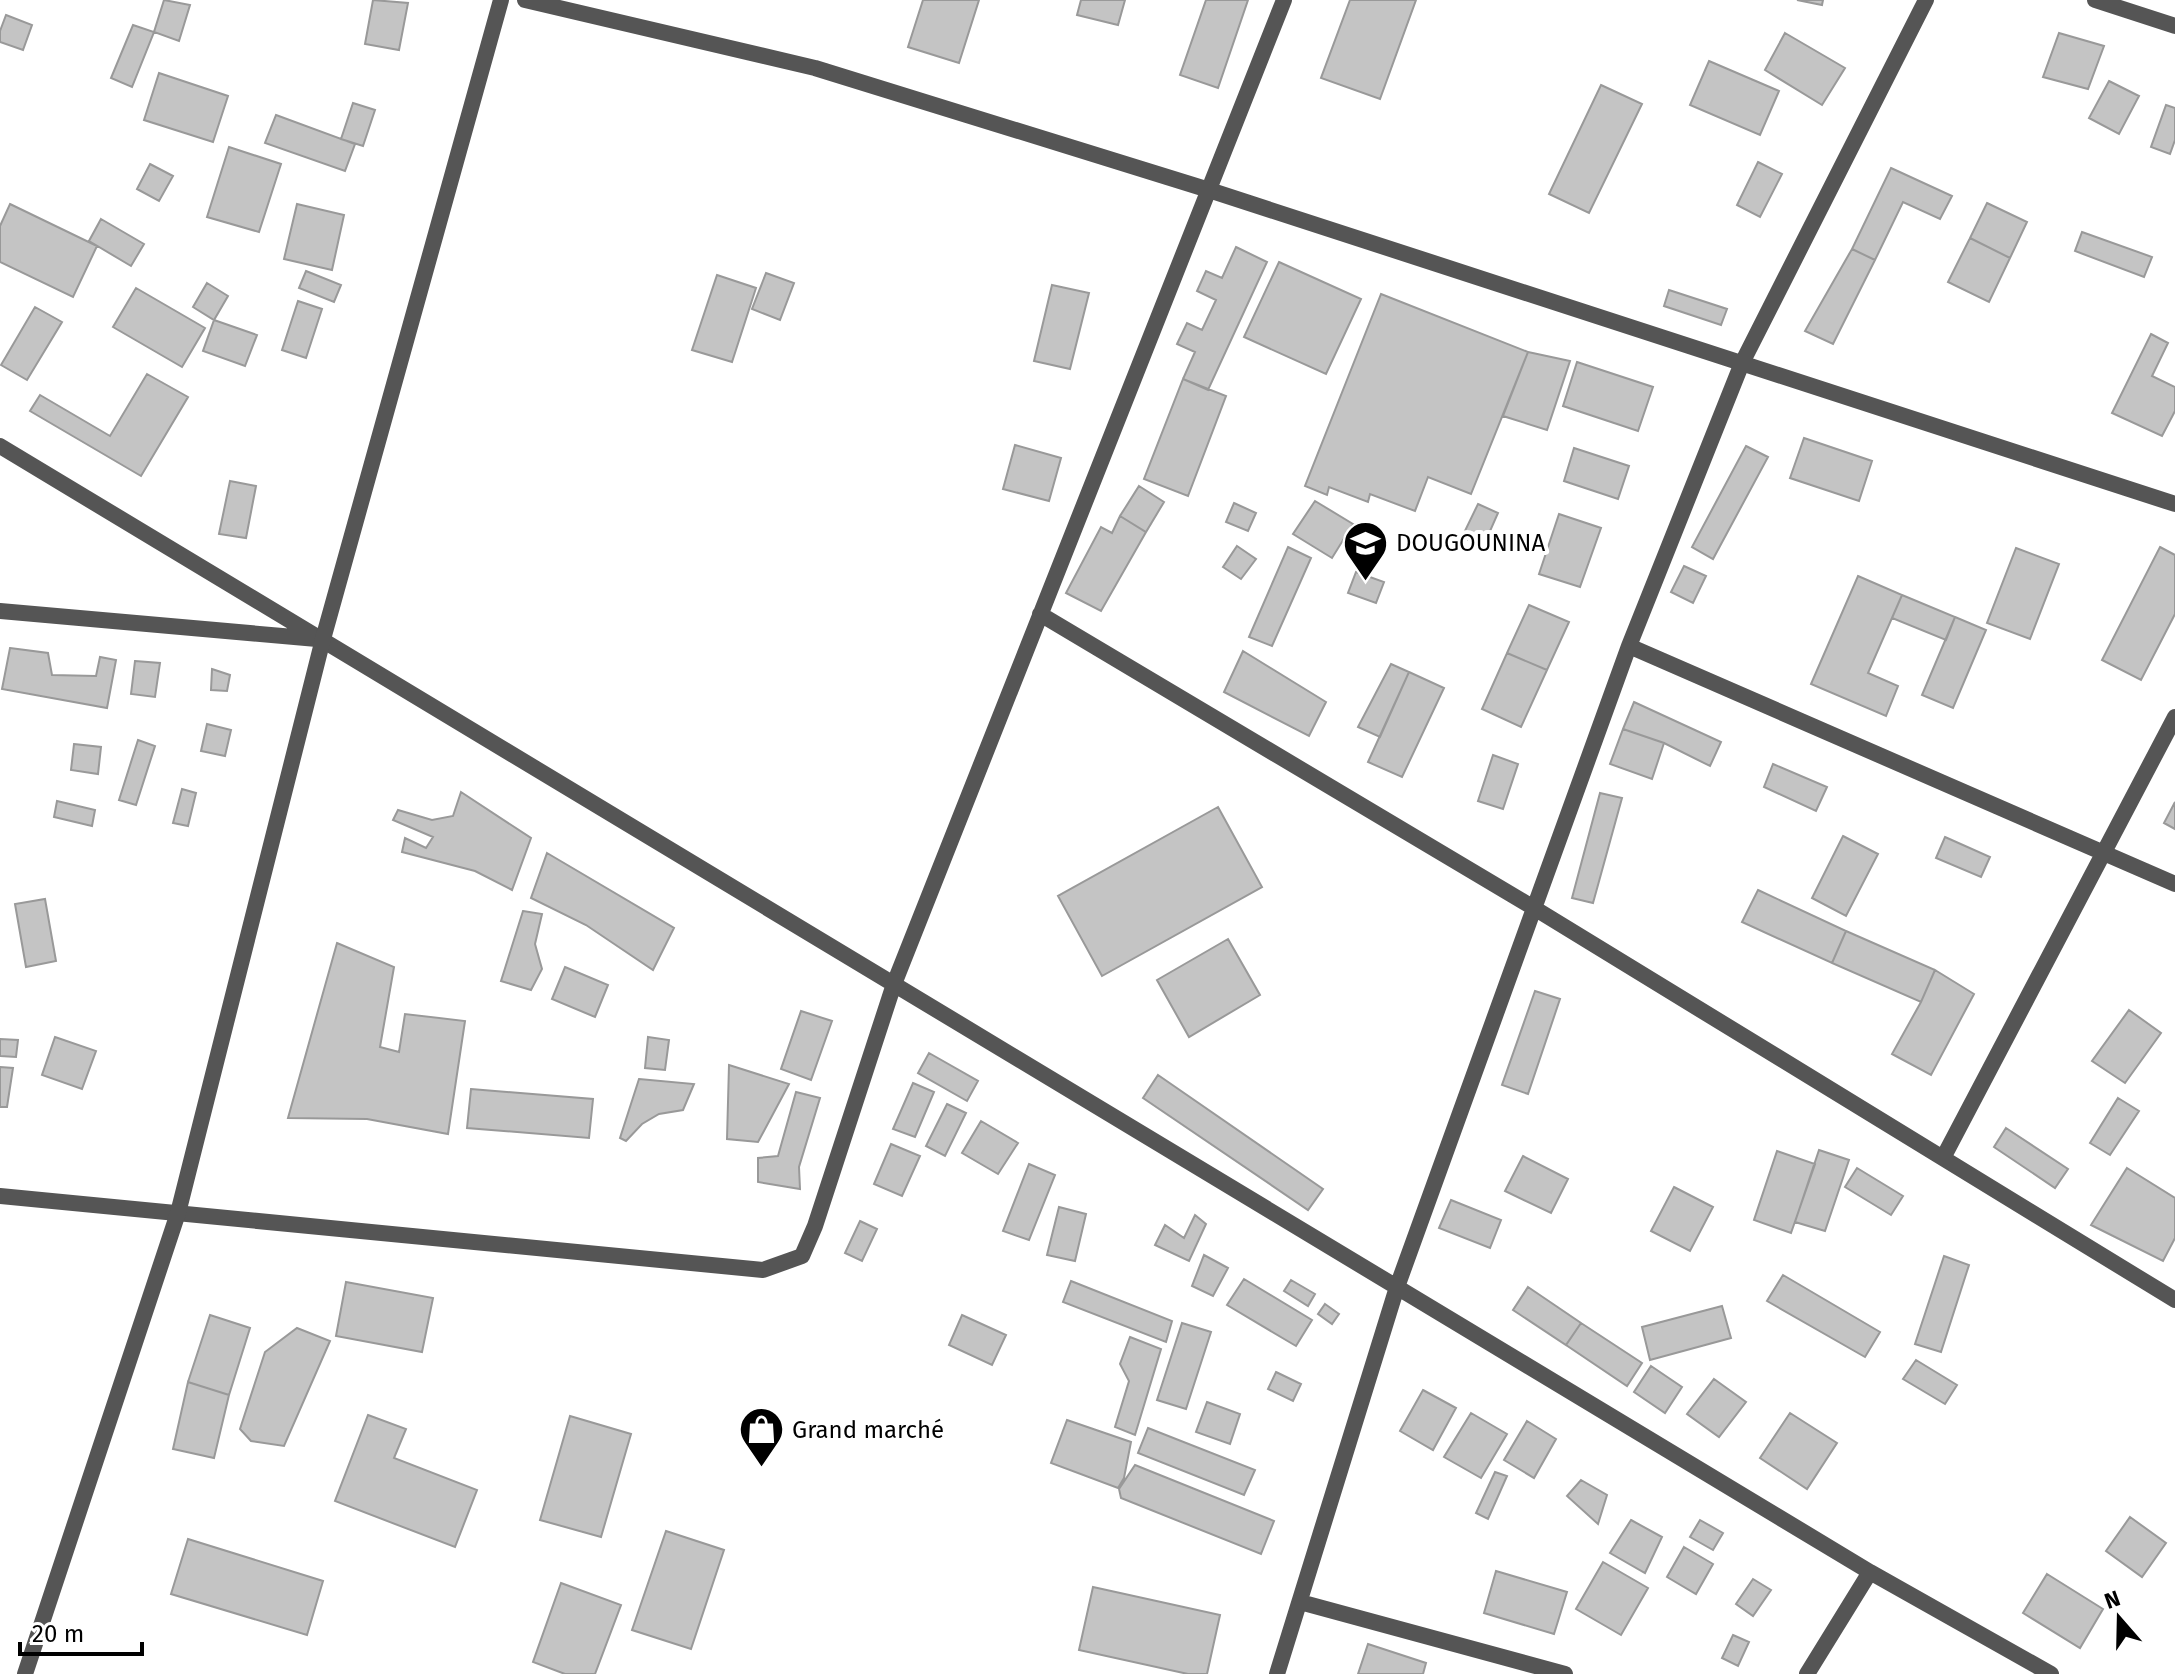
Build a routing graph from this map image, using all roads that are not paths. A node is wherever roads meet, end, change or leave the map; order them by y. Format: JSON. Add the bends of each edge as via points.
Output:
{"nodes":[{"id":1,"x":501,"y":0,"type":"edge"},
{"id":2,"x":525,"y":0,"type":"edge"},
{"id":3,"x":1284,"y":0,"type":"edge"},
{"id":4,"x":1926,"y":0,"type":"edge"},
{"id":5,"x":2095,"y":0,"type":"edge"},
{"id":6,"x":2175,"y":26,"type":"edge"},
{"id":7,"x":1209,"y":190,"type":"junction"},
{"id":8,"x":1742,"y":363,"type":"junction"},
{"id":9,"x":0,"y":446,"type":"edge"},
{"id":10,"x":2175,"y":504,"type":"edge"},
{"id":11,"x":0,"y":611,"type":"edge"},
{"id":12,"x":1040,"y":614,"type":"junction"},
{"id":13,"x":323,"y":639,"type":"junction"},
{"id":14,"x":1629,"y":646,"type":"junction"},
{"id":15,"x":2175,"y":717,"type":"edge"},
{"id":16,"x":2104,"y":853,"type":"junction"},
{"id":17,"x":2175,"y":884,"type":"edge"},
{"id":18,"x":1534,"y":908,"type":"junction"},
{"id":19,"x":894,"y":984,"type":"junction"},
{"id":20,"x":1943,"y":1158,"type":"junction"},
{"id":21,"x":0,"y":1196,"type":"edge"},
{"id":22,"x":178,"y":1213,"type":"junction"},
{"id":23,"x":1397,"y":1287,"type":"junction"},
{"id":24,"x":2175,"y":1300,"type":"edge"},
{"id":25,"x":1870,"y":1572,"type":"junction"},
{"id":26,"x":1300,"y":1602,"type":"junction"},
{"id":27,"x":25,"y":1674,"type":"edge"},
{"id":28,"x":1277,"y":1674,"type":"edge"},
{"id":29,"x":1565,"y":1674,"type":"edge"},
{"id":30,"x":1807,"y":1674,"type":"edge"},
{"id":31,"x":2051,"y":1674,"type":"edge"}],
"edges":[{"from":1,"to":13,"type":"street"},
{"from":2,"to":7,"type":"street","via":[[815,68]]},
{"from":3,"to":7,"type":"street"},
{"from":4,"to":8,"type":"street"},
{"from":5,"to":6,"type":"street"},
{"from":7,"to":8,"type":"street"},
{"from":7,"to":12,"type":"street"},
{"from":8,"to":10,"type":"street"},
{"from":8,"to":14,"type":"street"},
{"from":9,"to":13,"type":"street"},
{"from":11,"to":13,"type":"street"},
{"from":12,"to":18,"type":"street"},
{"from":12,"to":19,"type":"street"},
{"from":13,"to":19,"type":"street"},
{"from":13,"to":22,"type":"street"},
{"from":14,"to":16,"type":"street"},
{"from":14,"to":18,"type":"street"},
{"from":15,"to":16,"type":"street"},
{"from":16,"to":17,"type":"street"},
{"from":16,"to":20,"type":"street"},
{"from":18,"to":20,"type":"street"},
{"from":18,"to":23,"type":"street"},
{"from":19,"to":22,"type":"street","via":[[802,1256],[763,1270]]},
{"from":19,"to":23,"type":"street"},
{"from":20,"to":24,"type":"street"},
{"from":21,"to":22,"type":"street"},
{"from":22,"to":27,"type":"street"},
{"from":23,"to":25,"type":"street"},
{"from":23,"to":26,"type":"street"},
{"from":25,"to":30,"type":"street"},
{"from":25,"to":31,"type":"street"},
{"from":26,"to":28,"type":"street"},
{"from":26,"to":29,"type":"street"}]}
